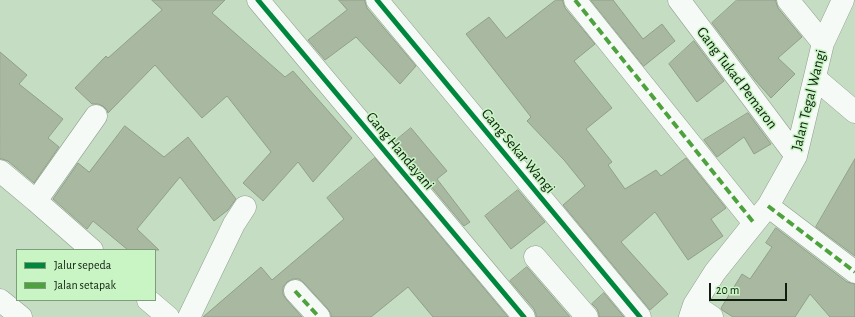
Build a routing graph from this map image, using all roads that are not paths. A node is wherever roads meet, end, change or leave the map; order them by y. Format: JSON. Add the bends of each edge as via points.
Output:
{"nodes":[{"id":1,"x":258,"y":0,"type":"edge"},
{"id":2,"x":377,"y":0,"type":"edge"},
{"id":3,"x":575,"y":0,"type":"edge"},
{"id":4,"x":679,"y":0,"type":"edge"},
{"id":5,"x":788,"y":0,"type":"edge"},
{"id":6,"x":843,"y":0,"type":"edge"},
{"id":7,"x":824,"y":43,"type":"junction"},
{"id":8,"x":814,"y":78,"type":"junction"},
{"id":9,"x":855,"y":112,"type":"edge"},
{"id":10,"x":96,"y":116,"type":"dead end"},
{"id":11,"x":796,"y":156,"type":"junction"},
{"id":12,"x":0,"y":171,"type":"edge"},
{"id":13,"x":36,"y":201,"type":"junction"},
{"id":14,"x":245,"y":207,"type":"dead end"},
{"id":15,"x":761,"y":215,"type":"junction"},
{"id":16,"x":91,"y":249,"type":"edge"},
{"id":17,"x":535,"y":257,"type":"dead end"},
{"id":18,"x":855,"y":272,"type":"edge"},
{"id":19,"x":295,"y":291,"type":"dead end"},
{"id":20,"x":0,"y":300,"type":"edge"},
{"id":21,"x":149,"y":301,"type":"edge"},
{"id":22,"x":699,"y":313,"type":"edge"},
{"id":23,"x":21,"y":317,"type":"edge"},
{"id":24,"x":168,"y":317,"type":"edge"},
{"id":25,"x":189,"y":317,"type":"edge"},
{"id":26,"x":319,"y":317,"type":"edge"},
{"id":27,"x":524,"y":317,"type":"edge"},
{"id":28,"x":586,"y":317,"type":"edge"},
{"id":29,"x":640,"y":317,"type":"edge"}],
"edges":[{"from":1,"to":27,"type":"street","name":"Gang Handayani"},
{"from":2,"to":29,"type":"street","name":"Gang Sekar Wangi"},
{"from":3,"to":15,"type":"street"},
{"from":4,"to":11,"type":"street","name":"Gang Tukad Pemaron"},
{"from":5,"to":7,"type":"street"},
{"from":6,"to":7,"type":"street","name":"Jalan Tegal Wangi"},
{"from":7,"to":8,"type":"street","name":"Jalan Tegal Wangi"},
{"from":8,"to":9,"type":"street"},
{"from":8,"to":11,"type":"street","name":"Jalan Tegal Wangi"},
{"from":10,"to":13,"type":"street"},
{"from":11,"to":15,"type":"street","name":"Jalan Tegal Wangi"},
{"from":12,"to":13,"type":"street"},
{"from":13,"to":16,"type":"street"},
{"from":14,"to":25,"type":"street","via":[[234,224]]},
{"from":15,"to":18,"type":"street"},
{"from":15,"to":22,"type":"street","name":"Jalan Tegal Wangi","via":[[715,272]]},
{"from":17,"to":28,"type":"street"},
{"from":19,"to":26,"type":"street"},
{"from":20,"to":23,"type":"street"},
{"from":21,"to":24,"type":"street"}]}
